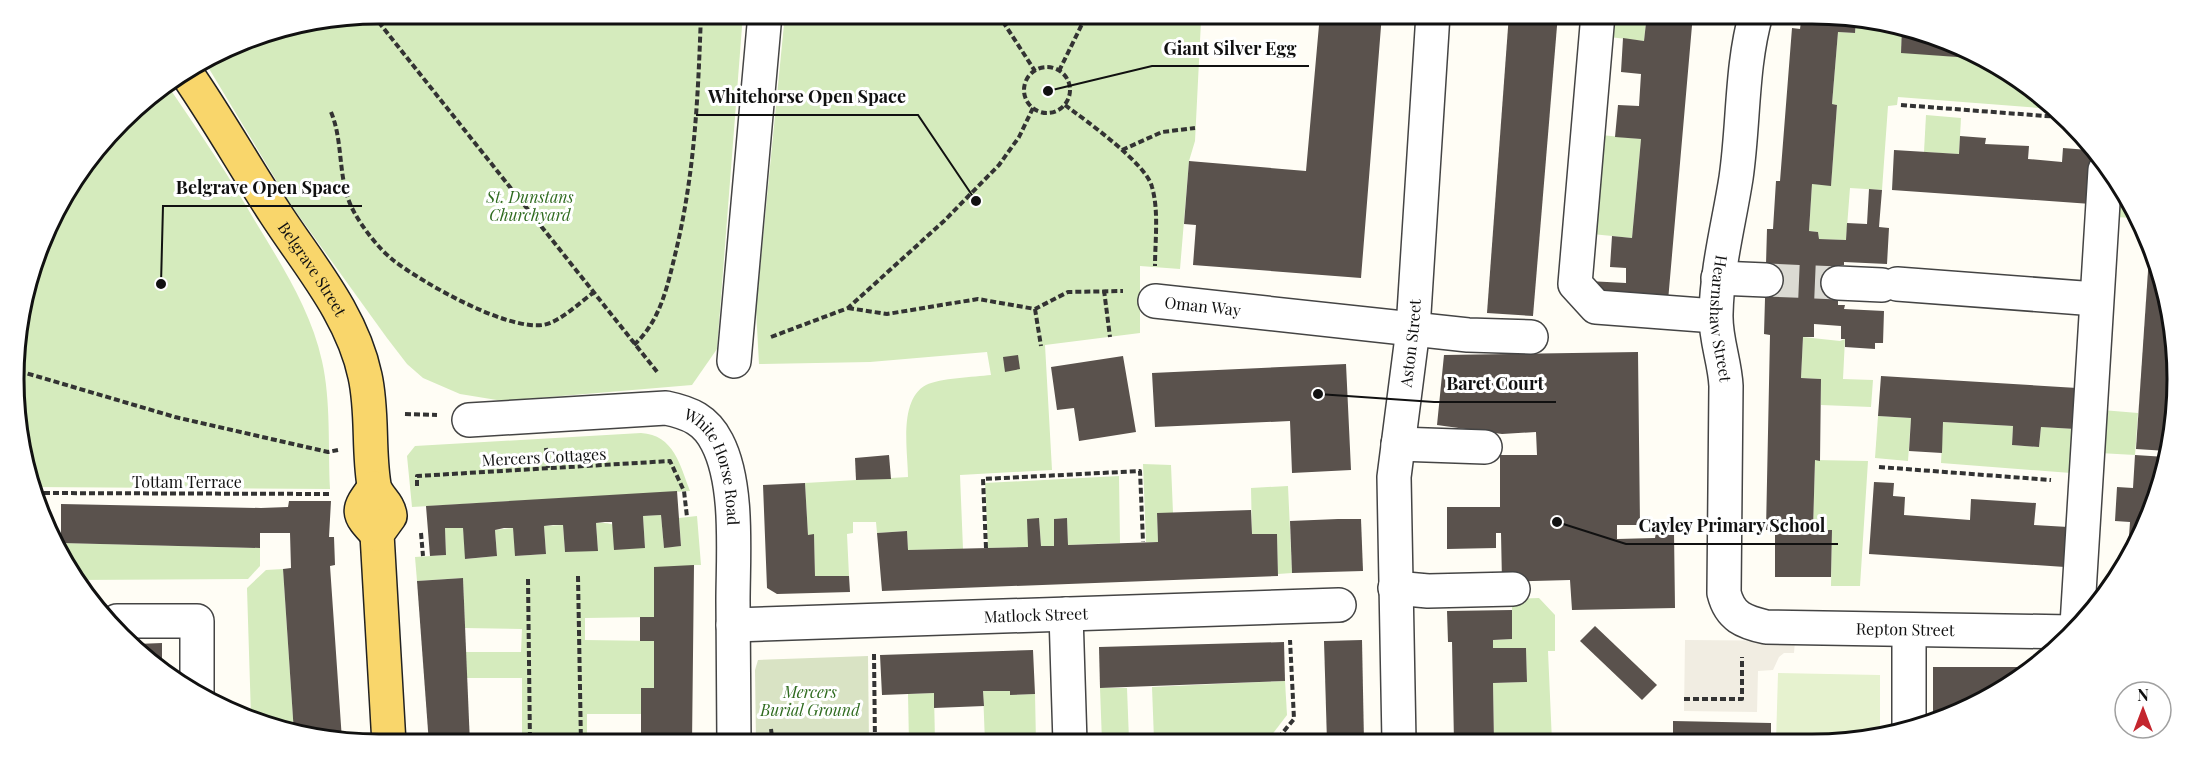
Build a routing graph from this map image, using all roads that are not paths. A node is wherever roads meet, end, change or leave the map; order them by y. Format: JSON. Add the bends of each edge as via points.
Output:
{"nodes":[{"id":1,"x":764,"y":24,"type":"edge"},
{"id":2,"x":1432,"y":24,"type":"edge"},
{"id":3,"x":1597,"y":24,"type":"edge"},
{"id":4,"x":1752,"y":24,"type":"edge"},
{"id":5,"x":190,"y":79,"type":"edge"},
{"id":6,"x":2104,"y":178,"type":"edge"},
{"id":7,"x":1718,"y":278,"type":"junction"},
{"id":8,"x":1766,"y":280,"type":"tunnel mouth"},
{"id":9,"x":1838,"y":283,"type":"tunnel mouth"},
{"id":10,"x":2096,"y":299,"type":"junction"},
{"id":11,"x":1155,"y":301,"type":"road end"},
{"id":12,"x":1715,"y":316,"type":"junction"},
{"id":13,"x":1413,"y":329,"type":"junction"},
{"id":14,"x":1531,"y":337,"type":"dead end"},
{"id":15,"x":736,"y":350,"type":"road end"},
{"id":16,"x":469,"y":420,"type":"road end"},
{"id":17,"x":1398,"y":444,"type":"junction"},
{"id":18,"x":1485,"y":447,"type":"dead end"},
{"id":19,"x":1395,"y":588,"type":"junction"},
{"id":20,"x":1513,"y":589,"type":"dead end"},
{"id":21,"x":1339,"y":605,"type":"dead end"},
{"id":22,"x":1066,"y":614,"type":"junction"},
{"id":23,"x":2078,"y":615,"type":"edge"},
{"id":24,"x":120,"y":621,"type":"edge"},
{"id":25,"x":733,"y":625,"type":"junction"},
{"id":26,"x":1910,"y":630,"type":"junction"},
{"id":27,"x":2061,"y":632,"type":"edge"},
{"id":28,"x":1742,"y":633,"type":"joint"},
{"id":29,"x":197,"y":683,"type":"edge"},
{"id":30,"x":1909,"y":720,"type":"edge"},
{"id":31,"x":388,"y":734,"type":"edge"},
{"id":32,"x":734,"y":734,"type":"edge"},
{"id":33,"x":1070,"y":734,"type":"edge"},
{"id":34,"x":1398,"y":734,"type":"edge"}],
"edges":[{"from":1,"to":15,"type":"street"},
{"from":2,"to":13,"type":"street","name":"Aston Street"},
{"from":3,"to":12,"type":"street","via":[[1575,284],[1596,307]]},
{"from":4,"to":7,"type":"street","name":"Hearnshaw Street","via":[[1736,178]]},
{"from":5,"to":31,"type":"main road","name":"Belgrave Street","via":[[347,326],[365,375],[374,488],[389,507],[390,516],[377,534]]},
{"from":6,"to":10,"type":"street"},
{"from":7,"to":8,"type":"street"},
{"from":7,"to":12,"type":"street","name":"Hearnshaw Street"},
{"from":9,"to":10,"type":"street"},
{"from":10,"to":23,"type":"street"},
{"from":11,"to":13,"type":"street","name":"Oman Way"},
{"from":12,"to":28,"type":"street","name":"Hearnshaw Street","via":[[1726,386],[1724,593]]},
{"from":13,"to":14,"type":"street","name":"Oman Way"},
{"from":13,"to":17,"type":"street","name":"Aston Street"},
{"from":16,"to":25,"type":"street","name":"White Horse Road","via":[[666,408],[698,418],[717,441],[726,466],[733,550]]},
{"from":17,"to":18,"type":"street"},
{"from":17,"to":19,"type":"street","name":"Aston Street","via":[[1394,477]]},
{"from":19,"to":20,"type":"street"},
{"from":19,"to":34,"type":"street","name":"Aston Street"},
{"from":21,"to":22,"type":"street","name":"Matlock Street"},
{"from":22,"to":25,"type":"street","name":"Matlock Street"},
{"from":22,"to":33,"type":"street"},
{"from":24,"to":29,"type":"street","via":[[197,621]]},
{"from":25,"to":32,"type":"street","name":"White Horse Road"},
{"from":26,"to":27,"type":"street","name":"Repton Street"},
{"from":26,"to":28,"type":"street","name":"Repton Street","via":[[1766,627]]},
{"from":26,"to":30,"type":"street"}]}
